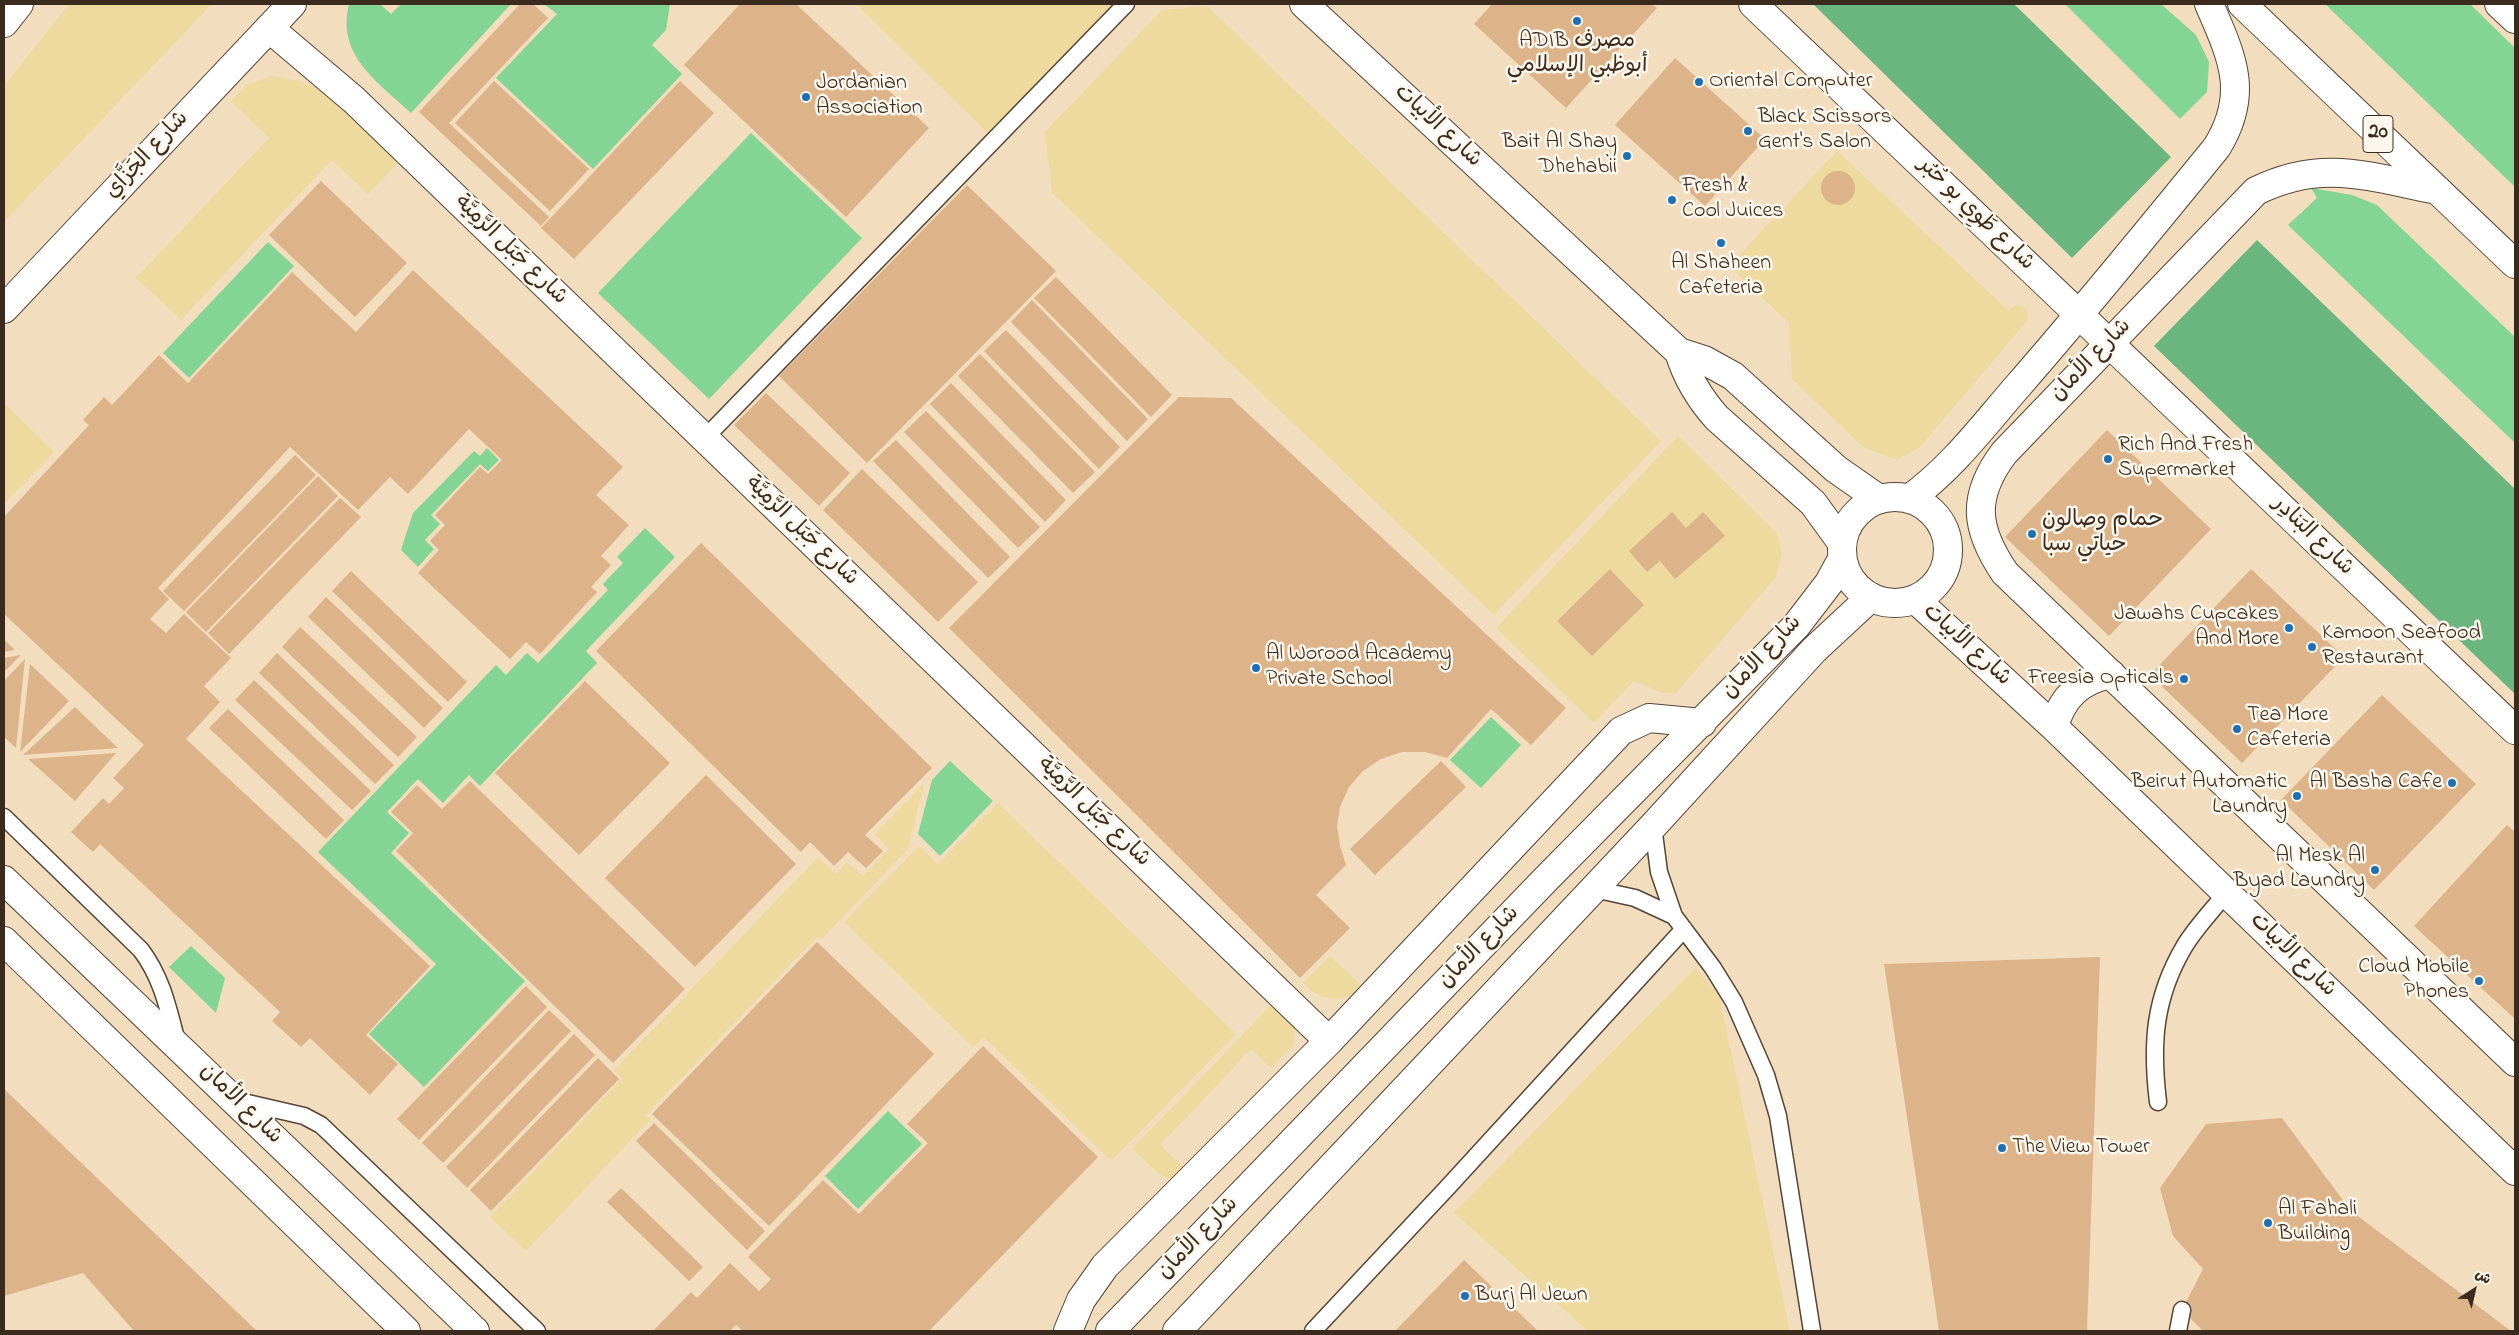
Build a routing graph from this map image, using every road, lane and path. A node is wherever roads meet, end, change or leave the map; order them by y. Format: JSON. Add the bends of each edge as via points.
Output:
{"nodes":[{"id":1,"x":19,"y":4,"type":"edge"},
{"id":2,"x":292,"y":4,"type":"edge"},
{"id":3,"x":1126,"y":4,"type":"edge"},
{"id":4,"x":1304,"y":4,"type":"edge"},
{"id":5,"x":1752,"y":4,"type":"edge"},
{"id":6,"x":2209,"y":4,"type":"edge"},
{"id":7,"x":2242,"y":4,"type":"edge"},
{"id":8,"x":2499,"y":4,"type":"edge"},
{"id":9,"x":2515,"y":20,"type":"edge"},
{"id":10,"x":4,"y":23,"type":"edge"},
{"id":11,"x":269,"y":28,"type":"junction"},
{"id":12,"x":2437,"y":190,"type":"junction"},
{"id":13,"x":2515,"y":264,"type":"edge"},
{"id":14,"x":4,"y":309,"type":"edge"},
{"id":15,"x":2080,"y":315,"type":"junction"},
{"id":16,"x":2110,"y":342,"type":"junction"},
{"id":17,"x":1679,"y":352,"type":"junction"},
{"id":18,"x":704,"y":439,"type":"junction"},
{"id":19,"x":1879,"y":499,"type":"junction"},
{"id":20,"x":1909,"y":499,"type":"junction"},
{"id":21,"x":1842,"y":551,"type":"junction"},
{"id":22,"x":1871,"y":597,"type":"junction"},
{"id":23,"x":1914,"y":599,"type":"junction"},
{"id":24,"x":2117,"y":680,"type":"junction"},
{"id":25,"x":1702,"y":722,"type":"junction"},
{"id":26,"x":2054,"y":727,"type":"junction"},
{"id":27,"x":2515,"y":730,"type":"edge"},
{"id":28,"x":4,"y":817,"type":"edge"},
{"id":29,"x":1653,"y":826,"type":"junction"},
{"id":30,"x":1546,"y":879,"type":"junction"},
{"id":31,"x":4,"y":880,"type":"edge"},
{"id":32,"x":1594,"y":889,"type":"junction"},
{"id":33,"x":2226,"y":893,"type":"junction"},
{"id":34,"x":1575,"y":908,"type":"junction"},
{"id":35,"x":1679,"y":923,"type":"junction"},
{"id":36,"x":4,"y":941,"type":"edge"},
{"id":37,"x":1329,"y":1041,"type":"junction"},
{"id":38,"x":178,"y":1046,"type":"junction"},
{"id":39,"x":2515,"y":1062,"type":"edge"},
{"id":40,"x":234,"y":1099,"type":"junction"},
{"id":41,"x":2158,"y":1102,"type":"dead end"},
{"id":42,"x":2515,"y":1171,"type":"edge"},
{"id":43,"x":2182,"y":1310,"type":"dead end"},
{"id":44,"x":406,"y":1331,"type":"edge"},
{"id":45,"x":475,"y":1331,"type":"edge"},
{"id":46,"x":537,"y":1331,"type":"edge"},
{"id":47,"x":1068,"y":1331,"type":"edge"},
{"id":48,"x":1110,"y":1331,"type":"edge"},
{"id":49,"x":1177,"y":1331,"type":"edge"},
{"id":50,"x":1313,"y":1331,"type":"edge"},
{"id":51,"x":1812,"y":1331,"type":"edge"},
{"id":52,"x":2178,"y":1331,"type":"edge"}],
"edges":[{"from":1,"to":10,"type":"street"},
{"from":2,"to":11,"type":"street","name":"شارع الجَزَّاي"},
{"from":3,"to":18,"type":"lane"},
{"from":4,"to":17,"type":"street","name":"شارع الأبيات"},
{"from":5,"to":15,"type":"street","name":"شارع طَوِي بو حُبُر"},
{"from":6,"to":15,"type":"street","name":"شارع الأمان","via":[[2235,72],[2234,106],[2226,132]]},
{"from":7,"to":12,"type":"street","number":"20"},
{"from":8,"to":9,"type":"street"},
{"from":11,"to":14,"type":"street","name":"شارع الجَزَّاي"},
{"from":11,"to":18,"type":"street","name":"شارع جَبَل الرَّمِيَّة","via":[[354,100]]},
{"from":12,"to":13,"type":"street","number":"20"},
{"from":12,"to":16,"type":"street","name":"شارع الأمان","via":[[2325,171],[2273,182],[2256,191],[2240,206]]},
{"from":15,"to":16,"type":"street","name":"شارع طَوِي بو حُبُر"},
{"from":15,"to":20,"type":"street","name":"شارع الأمان","via":[[1947,468]]},
{"from":16,"to":24,"type":"street","name":"شارع الأمان","via":[[2004,453],[1993,468],[1981,503],[1988,548],[2005,573]]},
{"from":16,"to":27,"type":"street","name":"شارع البَنادِر"},
{"from":17,"to":19,"type":"street","name":"شارع الأبيات","via":[[1704,360],[1733,376],[1836,469]]},
{"from":17,"to":21,"type":"street","name":"شارع الأبيات","via":[[1692,387],[1704,403],[1813,503]]},
{"from":18,"to":37,"type":"street","name":"شارع جَبَل الرَّمِيَّة"},
{"from":19,"to":20,"type":"street"},
{"from":19,"to":21,"type":"street","via":[[1854,516],[1845,529]]},
{"from":20,"to":23,"type":"street","via":[[1934,514],[1947,540],[1946,562],[1937,582]]},
{"from":21,"to":22,"type":"street","via":[[1848,575]]},
{"from":21,"to":25,"type":"street","name":"شارع الأمان","via":[[1813,605],[1796,626]]},
{"from":22,"to":23,"type":"street","via":[[1886,602]]},
{"from":22,"to":29,"type":"street","name":"شارع الأمان","via":[[1814,650]]},
{"from":23,"to":26,"type":"street","name":"شارع الأبيات"},
{"from":24,"to":26,"type":"street","via":[[2090,680],[2073,691],[2058,714]]},
{"from":24,"to":39,"type":"street","name":"شارع الأمان"},
{"from":25,"to":30,"type":"street","name":"شارع الأمان"},
{"from":25,"to":37,"type":"street","via":[[1649,718],[1621,731]]},
{"from":26,"to":33,"type":"street","name":"شارع الأبيات"},
{"from":28,"to":38,"type":"lane","via":[[141,950],[154,967],[163,986]]},
{"from":29,"to":32,"type":"street","name":"شارع الأمان"},
{"from":29,"to":35,"type":"lane","via":[[1659,872]]},
{"from":30,"to":34,"type":"street"},
{"from":30,"to":48,"type":"street","name":"شارع الأمان"},
{"from":31,"to":38,"type":"street","name":"شارع الأمان"},
{"from":32,"to":34,"type":"street","name":"شارع الأمان"},
{"from":32,"to":35,"type":"lane","via":[[1635,898]]},
{"from":33,"to":41,"type":"lane","via":[[2185,946],[2167,982],[2157,1021],[2153,1061]]},
{"from":33,"to":42,"type":"street","name":"شارع الأبيات"},
{"from":34,"to":49,"type":"street","name":"شارع الأمان"},
{"from":35,"to":50,"type":"lane","via":[[1454,1181]]},
{"from":35,"to":51,"type":"lane","via":[[1734,1002],[1766,1075],[1778,1116]]},
{"from":36,"to":44,"type":"street","name":"شارع الأمان"},
{"from":37,"to":47,"type":"street","via":[[1096,1276]]},
{"from":38,"to":40,"type":"street","name":"شارع الأمان"},
{"from":40,"to":45,"type":"street","name":"شارع الأمان"},
{"from":40,"to":46,"type":"lane","via":[[304,1116],[322,1125]]},
{"from":43,"to":52,"type":"lane"}]}
